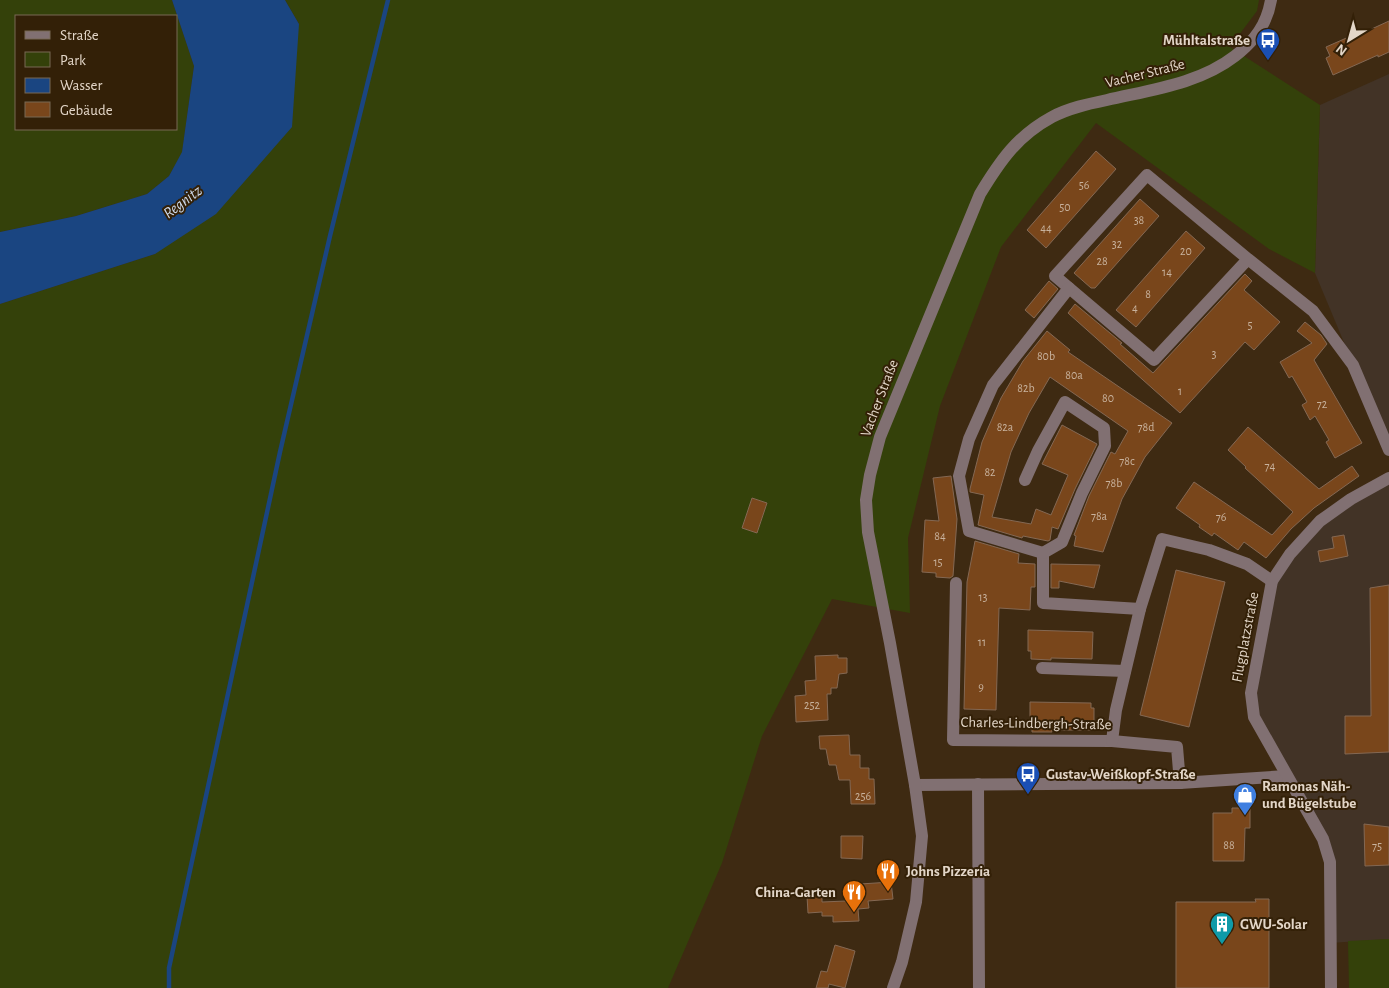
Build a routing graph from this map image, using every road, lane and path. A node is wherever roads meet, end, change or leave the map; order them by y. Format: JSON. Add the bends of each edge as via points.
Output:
{"nodes":[{"id":1,"x":1271,"y":0,"type":"edge"},
{"id":2,"x":1248,"y":259,"type":"junction"},
{"id":3,"x":1069,"y":288,"type":"junction"},
{"id":4,"x":1389,"y":450,"type":"edge"},
{"id":5,"x":1389,"y":478,"type":"edge"},
{"id":6,"x":1025,"y":480,"type":"dead end"},
{"id":7,"x":1043,"y":553,"type":"junction"},
{"id":8,"x":1272,"y":581,"type":"junction"},
{"id":9,"x":956,"y":583,"type":"dead end"},
{"id":10,"x":1140,"y":609,"type":"junction"},
{"id":11,"x":1042,"y":668,"type":"dead end"},
{"id":12,"x":1125,"y":671,"type":"junction"},
{"id":13,"x":1112,"y":741,"type":"junction"},
{"id":14,"x":1286,"y":776,"type":"junction"},
{"id":15,"x":1180,"y":782,"type":"junction"},
{"id":16,"x":978,"y":784,"type":"junction"},
{"id":17,"x":915,"y":785,"type":"junction"},
{"id":18,"x":893,"y":988,"type":"edge"},
{"id":19,"x":978,"y":988,"type":"edge"},
{"id":20,"x":1331,"y":988,"type":"edge"}],
"edges":[{"from":1,"to":17,"type":"street","name":"Vacher Straße","via":[[1263,27],[1249,45],[1223,65],[1178,84],[1077,107],[1053,117],[1026,134],[1001,160],[980,194],[880,437],[866,500],[868,532]]},
{"from":2,"to":3,"type":"street","via":[[1154,360]]},
{"from":2,"to":3,"type":"street","via":[[1148,175],[1056,276]]},
{"from":2,"to":4,"type":"street","via":[[1313,310],[1353,365]]},
{"from":3,"to":7,"type":"street","via":[[993,385],[969,439],[958,476],[969,531]]},
{"from":5,"to":8,"type":"street","name":"Flugplatzstraße","via":[[1320,521],[1290,554]]},
{"from":6,"to":7,"type":"street","via":[[1065,402],[1104,428],[1105,446],[1062,542]]},
{"from":7,"to":10,"type":"street","via":[[1043,603]]},
{"from":8,"to":10,"type":"street","via":[[1246,564],[1209,550],[1162,540]]},
{"from":8,"to":14,"type":"street","name":"Flugplatzstraße","via":[[1251,694],[1254,717]]},
{"from":9,"to":13,"type":"street","name":"Charles-Lindbergh-Straße","via":[[953,740]]},
{"from":10,"to":12,"type":"street"},
{"from":11,"to":12,"type":"street"},
{"from":12,"to":13,"type":"street"},
{"from":13,"to":15,"type":"street","name":"Charles-Lindbergh-Straße","via":[[1177,747]]},
{"from":14,"to":15,"type":"street"},
{"from":14,"to":20,"type":"street","name":"Flugplatzstraße","via":[[1323,839],[1330,862]]},
{"from":15,"to":16,"type":"street"},
{"from":16,"to":17,"type":"street"},
{"from":16,"to":19,"type":"street"},
{"from":17,"to":18,"type":"street","name":"Vacher Straße","via":[[922,836],[916,902]]}]}
